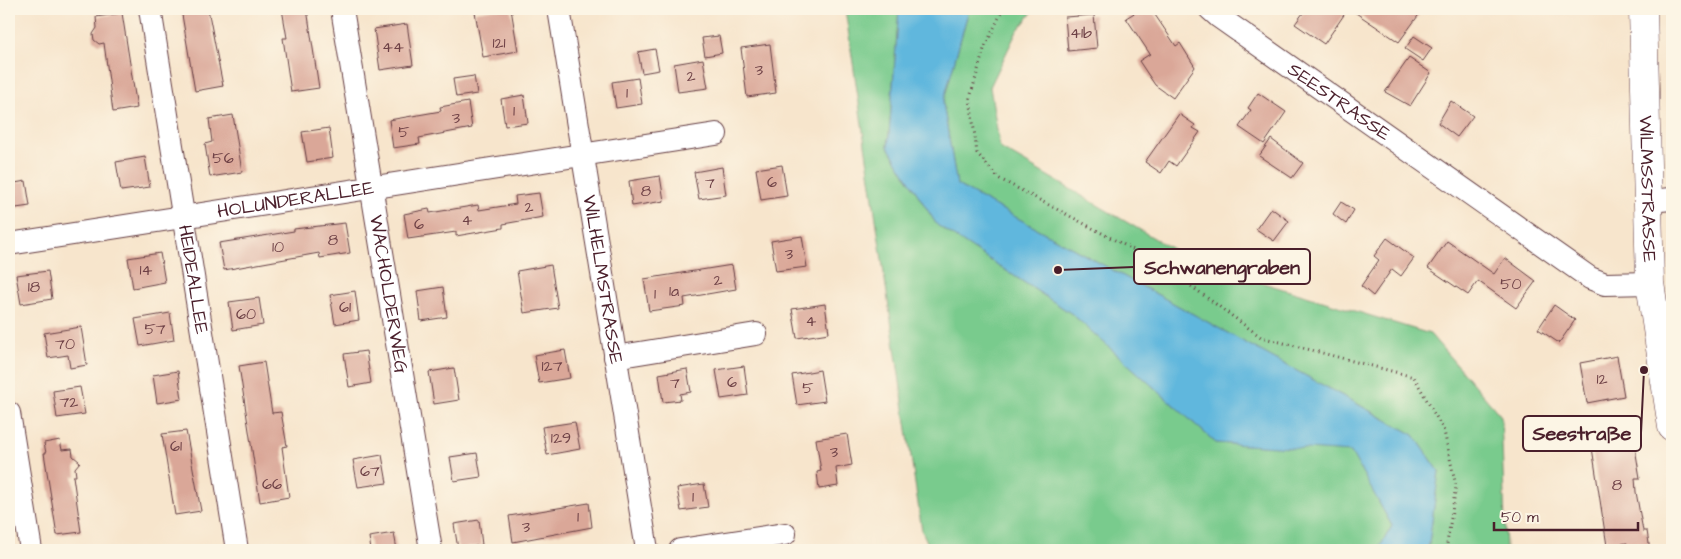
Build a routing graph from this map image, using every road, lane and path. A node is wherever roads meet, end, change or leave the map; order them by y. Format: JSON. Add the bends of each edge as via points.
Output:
{"nodes":[{"id":1,"x":150,"y":9,"type":"edge"},
{"id":2,"x":342,"y":9,"type":"edge"},
{"id":3,"x":559,"y":9,"type":"edge"},
{"id":4,"x":1004,"y":9,"type":"edge"},
{"id":5,"x":1210,"y":9,"type":"edge"},
{"id":6,"x":1643,"y":9,"type":"edge"},
{"id":7,"x":716,"y":134,"type":"dead end"},
{"id":8,"x":583,"y":154,"type":"junction"},
{"id":9,"x":372,"y":186,"type":"junction"},
{"id":10,"x":1660,"y":200,"type":"edge"},
{"id":11,"x":183,"y":215,"type":"junction"},
{"id":12,"x":9,"y":244,"type":"edge"},
{"id":13,"x":1650,"y":283,"type":"junction"},
{"id":14,"x":756,"y":334,"type":"dead end"},
{"id":15,"x":615,"y":357,"type":"junction"},
{"id":16,"x":9,"y":414,"type":"edge"},
{"id":17,"x":1672,"y":426,"type":"edge"},
{"id":18,"x":785,"y":534,"type":"dead end"},
{"id":19,"x":31,"y":550,"type":"edge"},
{"id":20,"x":237,"y":550,"type":"edge"},
{"id":21,"x":431,"y":550,"type":"edge"},
{"id":22,"x":646,"y":550,"type":"edge"},
{"id":23,"x":680,"y":550,"type":"edge"},
{"id":24,"x":1446,"y":550,"type":"edge"}],
"edges":[{"from":1,"to":11,"type":"street","name":"HEIDEALLEE"},
{"from":2,"to":9,"type":"street","name":"WACHOLDERWEG"},
{"from":3,"to":8,"type":"street","name":"WILHELMSTRASSE"},
{"from":4,"to":24,"type":"path","via":[[984,49],[970,98],[977,153],[998,178],[1162,265],[1261,337],[1414,377],[1444,431],[1456,486]]},
{"from":5,"to":13,"type":"street","name":"SEESTRASSE","via":[[1590,278],[1605,284]]},
{"from":6,"to":10,"type":"street","name":"WILMSSTRASSE"},
{"from":7,"to":8,"type":"street","name":"HOLUNDERALLEE"},
{"from":8,"to":9,"type":"street","name":"HOLUNDERALLEE"},
{"from":8,"to":15,"type":"street","name":"WILHELMSTRASSE"},
{"from":9,"to":11,"type":"street","name":"HOLUNDERALLEE"},
{"from":9,"to":21,"type":"street","name":"WACHOLDERWEG"},
{"from":10,"to":13,"type":"street","name":"WILMSSTRASSE"},
{"from":11,"to":12,"type":"street","name":"HOLUNDERALLEE"},
{"from":11,"to":20,"type":"street","name":"HEIDEALLEE"},
{"from":13,"to":17,"type":"street","name":"WILMSSTRASSE"},
{"from":14,"to":15,"type":"street"},
{"from":15,"to":22,"type":"street","name":"WILHELMSTRASSE"},
{"from":16,"to":19,"type":"street"},
{"from":18,"to":23,"type":"street"}]}
